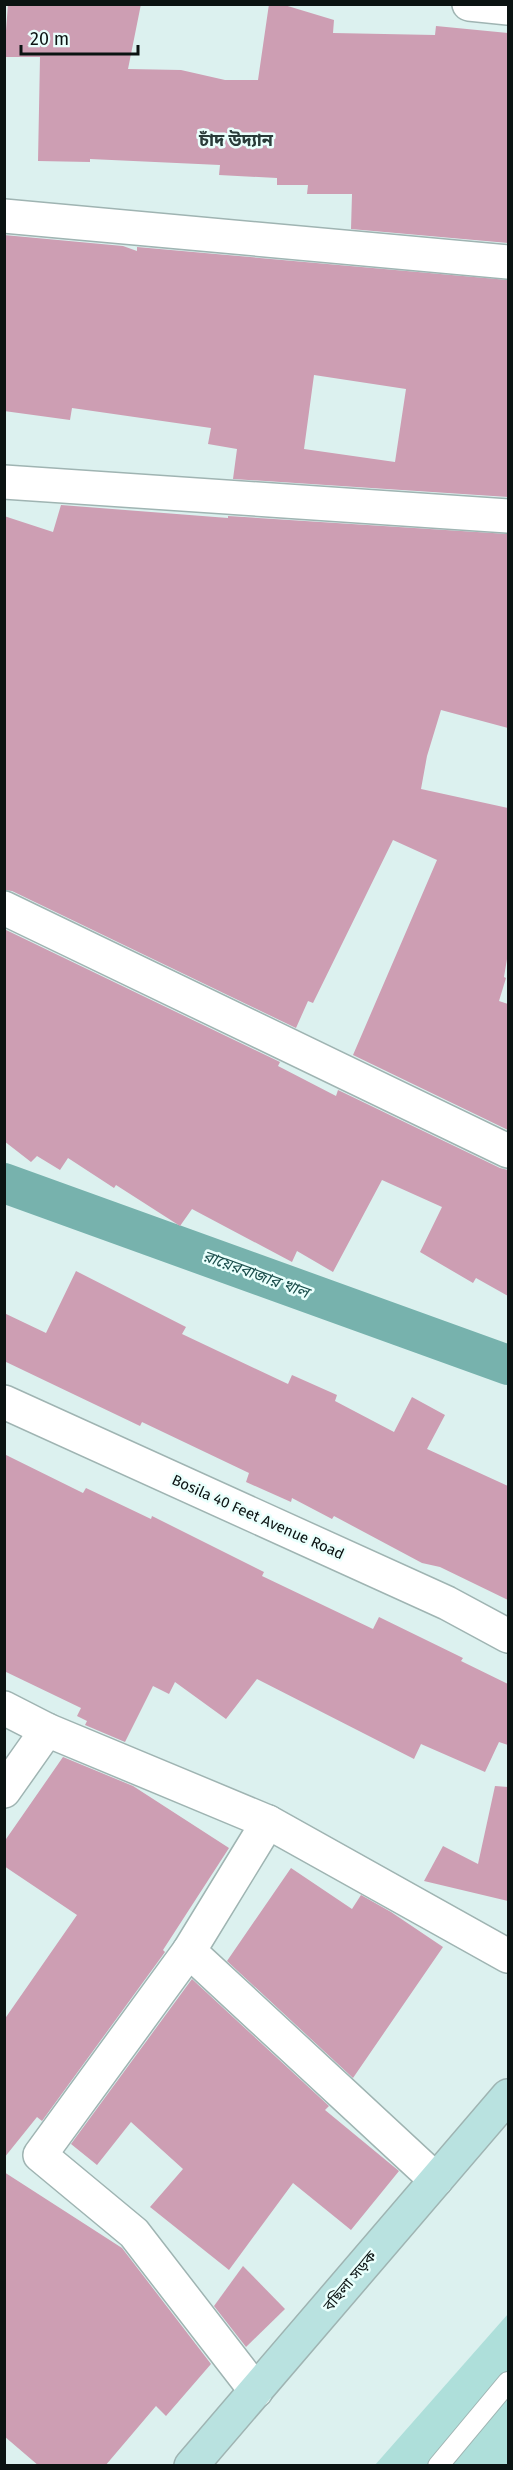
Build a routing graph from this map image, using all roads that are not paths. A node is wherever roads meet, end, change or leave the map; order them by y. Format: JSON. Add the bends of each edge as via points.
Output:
{"nodes":[{"id":1,"x":469,"y":4,"type":"edge"},
{"id":2,"x":508,"y":8,"type":"edge"},
{"id":3,"x":4,"y":216,"type":"edge"},
{"id":4,"x":508,"y":262,"type":"edge"},
{"id":5,"x":4,"y":483,"type":"edge"},
{"id":6,"x":508,"y":516,"type":"edge"},
{"id":7,"x":4,"y":908,"type":"edge"},
{"id":8,"x":508,"y":1151,"type":"edge"},
{"id":9,"x":4,"y":1402,"type":"edge"},
{"id":10,"x":508,"y":1636,"type":"edge"},
{"id":11,"x":4,"y":1708,"type":"edge"},
{"id":12,"x":47,"y":1730,"type":"junction"},
{"id":13,"x":4,"y":1791,"type":"edge"},
{"id":14,"x":268,"y":1822,"type":"junction"},
{"id":15,"x":189,"y":1951,"type":"junction"},
{"id":16,"x":508,"y":1956,"type":"edge"},
{"id":17,"x":508,"y":2096,"type":"edge"},
{"id":18,"x":436,"y":2180,"type":"junction"},
{"id":19,"x":508,"y":2382,"type":"edge"},
{"id":20,"x":256,"y":2391,"type":"junction"},
{"id":21,"x":191,"y":2466,"type":"edge"},
{"id":22,"x":438,"y":2466,"type":"edge"}],
"edges":[{"from":1,"to":2,"type":"street"},
{"from":3,"to":4,"type":"street"},
{"from":5,"to":6,"type":"street"},
{"from":7,"to":8,"type":"street"},
{"from":9,"to":10,"type":"street","name":"Bosila 40 Feet Avenue Road","via":[[447,1603]]},
{"from":11,"to":12,"type":"street"},
{"from":12,"to":13,"type":"street"},
{"from":12,"to":14,"type":"street"},
{"from":14,"to":15,"type":"street"},
{"from":14,"to":16,"type":"street"},
{"from":15,"to":18,"type":"street"},
{"from":15,"to":20,"type":"street","via":[[39,2155],[134,2233]]},
{"from":17,"to":18,"type":"main road","name":"বছিলা সড়ক"},
{"from":18,"to":20,"type":"main road","name":"বছিলা সড়ক"},
{"from":19,"to":22,"type":"lane"},
{"from":20,"to":21,"type":"main road","name":"বছিলা সড়ক"}]}
